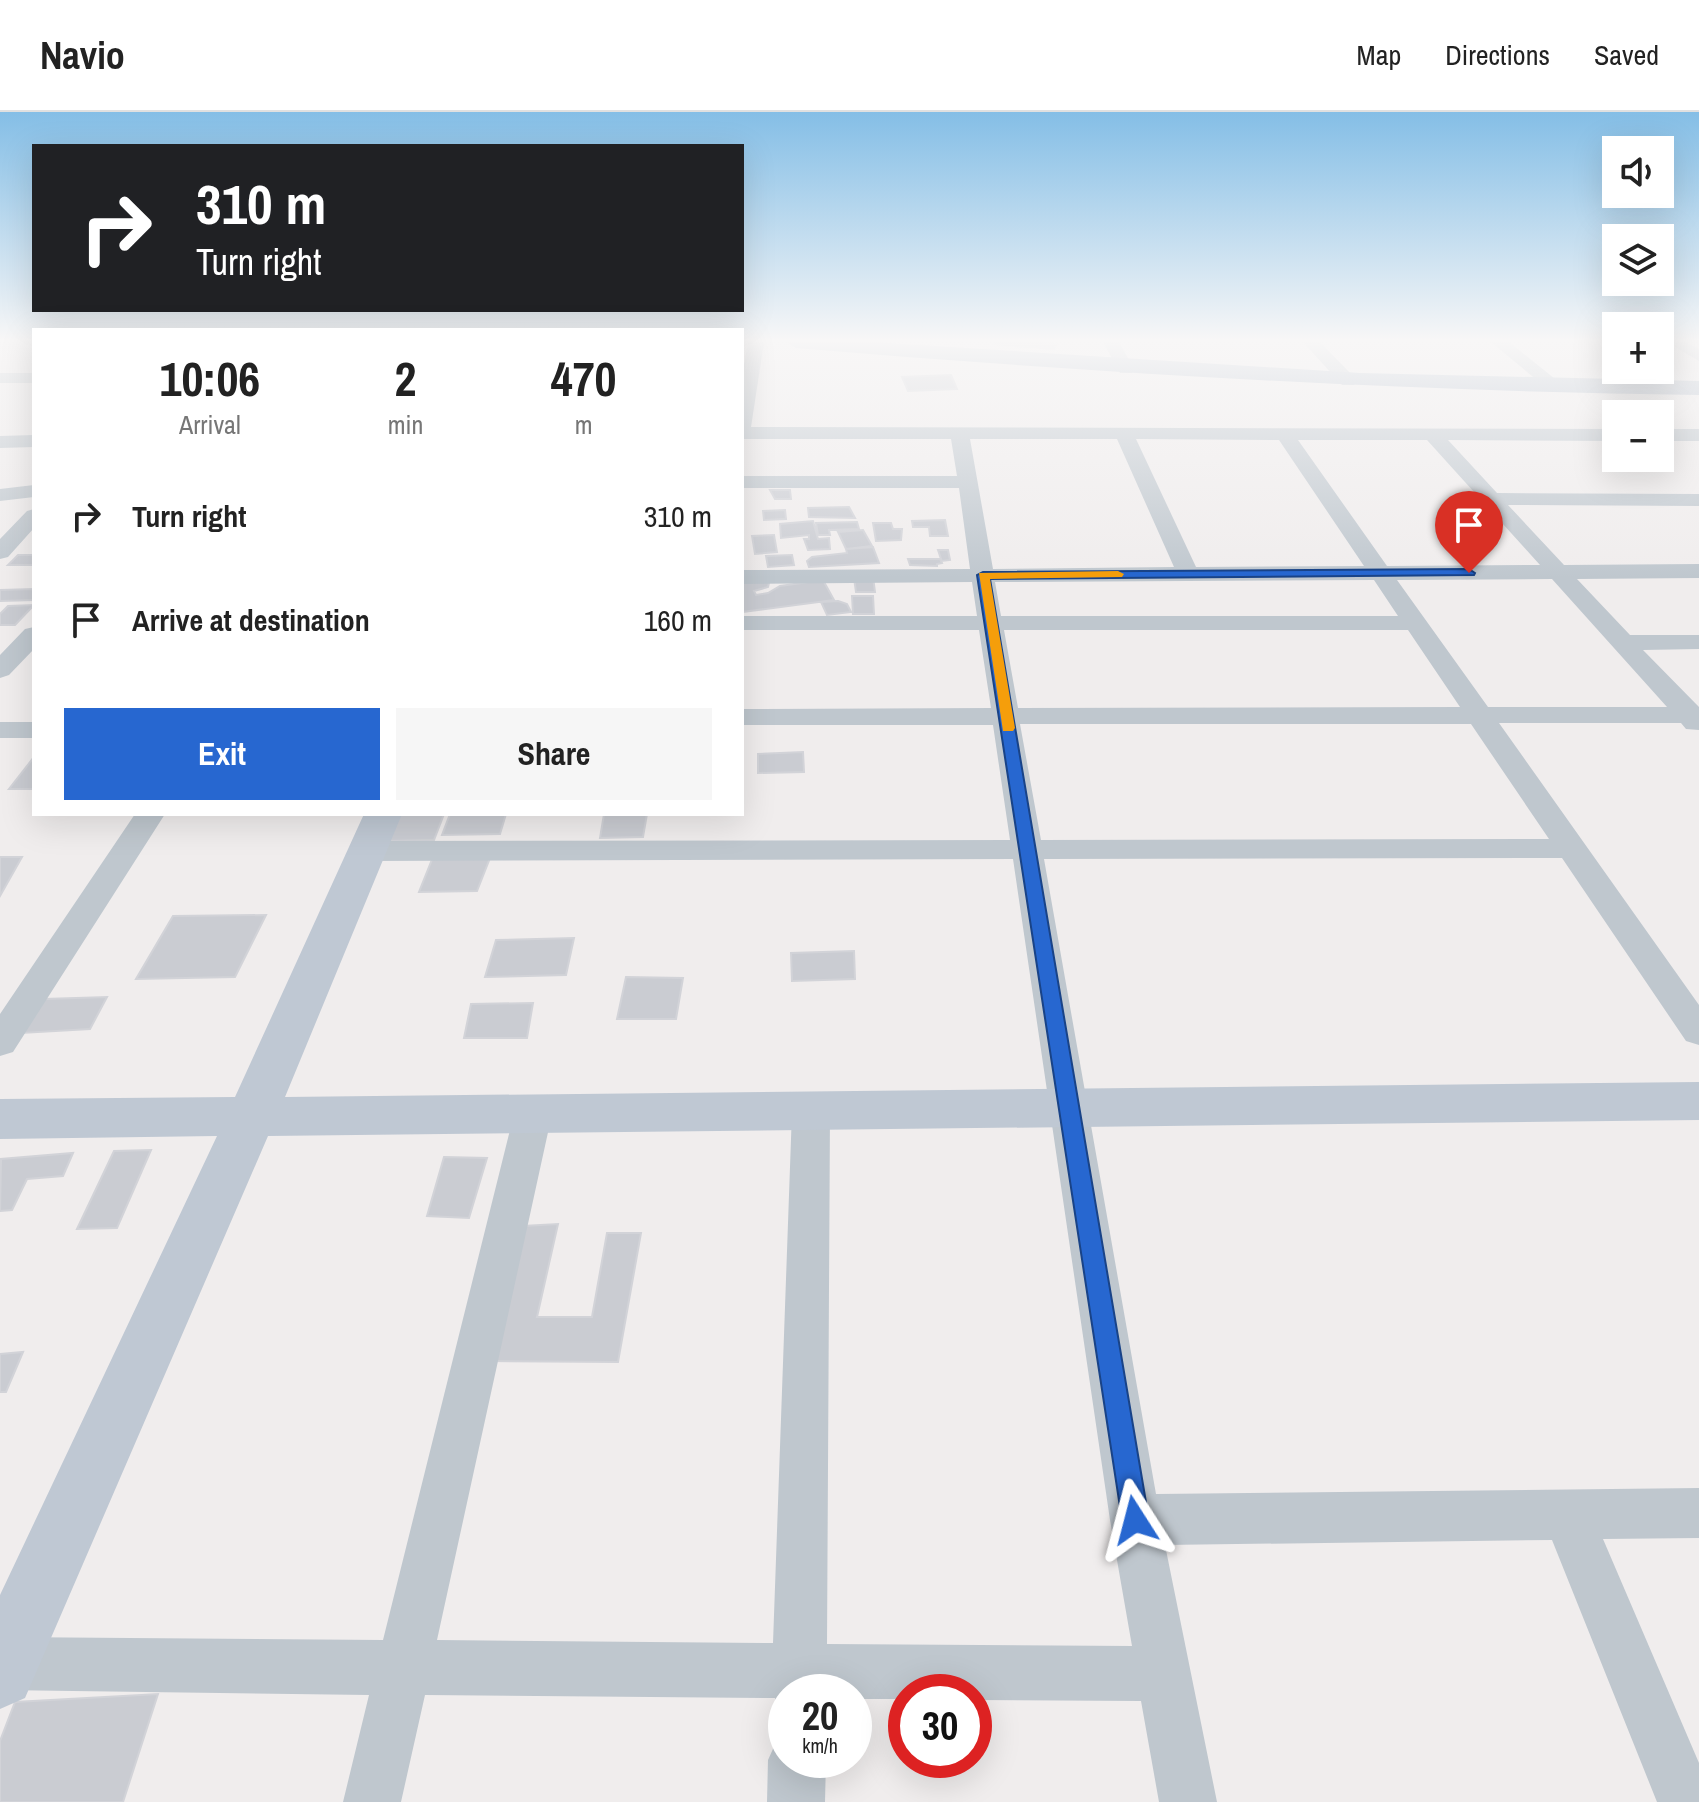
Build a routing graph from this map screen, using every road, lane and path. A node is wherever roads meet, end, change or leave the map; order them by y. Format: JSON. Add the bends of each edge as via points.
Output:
{"nodes":[{"id":1,"x":744,"y":431,"type":"edge"},
{"id":2,"x":960,"y":434,"type":"junction"},
{"id":3,"x":1124,"y":434,"type":"junction"},
{"id":4,"x":1284,"y":434,"type":"junction"},
{"id":5,"x":1432,"y":434,"type":"junction"},
{"id":6,"x":1602,"y":435,"type":"edge"},
{"id":7,"x":1674,"y":435,"type":"edge"},
{"id":8,"x":1697,"y":436,"type":"edge"},
{"id":9,"x":32,"y":441,"type":"edge"},
{"id":10,"x":0,"y":442,"type":"edge"},
{"id":11,"x":744,"y":482,"type":"edge"},
{"id":12,"x":968,"y":482,"type":"junction"},
{"id":13,"x":32,"y":491,"type":"edge"},
{"id":14,"x":0,"y":495,"type":"edge"},
{"id":15,"x":1491,"y":499,"type":"junction"},
{"id":16,"x":1699,"y":500,"type":"edge"},
{"id":17,"x":32,"y":517,"type":"edge"},
{"id":18,"x":32,"y":550,"type":"edge"},
{"id":19,"x":1,"y":551,"type":"edge"},
{"id":20,"x":1699,"y":571,"type":"edge"},
{"id":21,"x":1558,"y":572,"type":"junction"},
{"id":22,"x":1380,"y":573,"type":"junction"},
{"id":23,"x":1188,"y":574,"type":"junction"},
{"id":24,"x":983,"y":575,"type":"junction"},
{"id":25,"x":744,"y":577,"type":"edge"},
{"id":26,"x":744,"y":623,"type":"edge"},
{"id":27,"x":1415,"y":623,"type":"junction"},
{"id":28,"x":991,"y":624,"type":"junction"},
{"id":29,"x":0,"y":630,"type":"edge"},
{"id":30,"x":32,"y":632,"type":"edge"},
{"id":31,"x":32,"y":634,"type":"edge"},
{"id":32,"x":1699,"y":642,"type":"edge"},
{"id":33,"x":1623,"y":643,"type":"junction"},
{"id":34,"x":0,"y":670,"type":"edge"},
{"id":35,"x":744,"y":717,"type":"edge"},
{"id":36,"x":1006,"y":717,"type":"junction"},
{"id":37,"x":1480,"y":717,"type":"junction"},
{"id":38,"x":1696,"y":719,"type":"edge"},
{"id":39,"x":0,"y":730,"type":"edge"},
{"id":40,"x":32,"y":730,"type":"edge"},
{"id":41,"x":149,"y":816,"type":"edge"},
{"id":42,"x":375,"y":833,"type":"edge"},
{"id":43,"x":1571,"y":848,"type":"junction"},
{"id":44,"x":1027,"y":849,"type":"junction"},
{"id":45,"x":1699,"y":1032,"type":"edge"},
{"id":46,"x":0,"y":1043,"type":"edge"},
{"id":47,"x":1699,"y":1101,"type":"edge"},
{"id":48,"x":1069,"y":1108,"type":"junction"},
{"id":49,"x":811,"y":1111,"type":"junction"},
{"id":50,"x":533,"y":1114,"type":"junction"},
{"id":51,"x":251,"y":1117,"type":"junction"},
{"id":52,"x":0,"y":1119,"type":"edge"},
{"id":53,"x":1699,"y":1513,"type":"edge"},
{"id":54,"x":1567,"y":1515,"type":"junction"},
{"id":55,"x":1135,"y":1520,"type":"junction"},
{"id":56,"x":404,"y":1667,"type":"junction"},
{"id":57,"x":2,"y":1668,"type":"edge"},
{"id":58,"x":799,"y":1674,"type":"edge"},
{"id":59,"x":1164,"y":1674,"type":"junction"},
{"id":60,"x":768,"y":1680,"type":"edge"},
{"id":61,"x":872,"y":1680,"type":"edge"},
{"id":62,"x":797,"y":1778,"type":"edge"},
{"id":63,"x":372,"y":1802,"type":"edge"},
{"id":64,"x":796,"y":1802,"type":"edge"},
{"id":65,"x":1188,"y":1802,"type":"edge"},
{"id":66,"x":1686,"y":1802,"type":"edge"}],
"edges":[{"from":1,"to":2,"type":"street"},
{"from":2,"to":3,"type":"street"},
{"from":2,"to":12,"type":"street"},
{"from":3,"to":4,"type":"street"},
{"from":3,"to":23,"type":"street"},
{"from":4,"to":5,"type":"street"},
{"from":4,"to":22,"type":"street"},
{"from":5,"to":6,"type":"street"},
{"from":5,"to":15,"type":"street"},
{"from":7,"to":8,"type":"street"},
{"from":9,"to":10,"type":"street"},
{"from":11,"to":12,"type":"street"},
{"from":12,"to":24,"type":"street"},
{"from":13,"to":14,"type":"street"},
{"from":15,"to":16,"type":"street"},
{"from":15,"to":21,"type":"street"},
{"from":17,"to":19,"type":"street"},
{"from":18,"to":19,"type":"street"},
{"from":20,"to":21,"type":"street"},
{"from":21,"to":22,"type":"street"},
{"from":21,"to":33,"type":"street"},
{"from":22,"to":23,"type":"street"},
{"from":22,"to":27,"type":"street"},
{"from":23,"to":24,"type":"street"},
{"from":24,"to":25,"type":"street"},
{"from":24,"to":28,"type":"street"},
{"from":26,"to":28,"type":"street"},
{"from":27,"to":28,"type":"street"},
{"from":27,"to":37,"type":"street"},
{"from":28,"to":36,"type":"street"},
{"from":29,"to":30,"type":"street"},
{"from":31,"to":34,"type":"street"},
{"from":32,"to":33,"type":"street"},
{"from":33,"to":38,"type":"street"},
{"from":35,"to":36,"type":"street"},
{"from":36,"to":37,"type":"street"},
{"from":36,"to":44,"type":"street"},
{"from":37,"to":38,"type":"street"},
{"from":37,"to":43,"type":"street"},
{"from":39,"to":40,"type":"street"},
{"from":41,"to":46,"type":"street"},
{"from":42,"to":44,"type":"street"},
{"from":42,"to":51,"type":"street"},
{"from":43,"to":44,"type":"street"},
{"from":43,"to":45,"type":"street"},
{"from":44,"to":48,"type":"street"},
{"from":47,"to":48,"type":"street"},
{"from":48,"to":49,"type":"street"},
{"from":48,"to":55,"type":"street"},
{"from":49,"to":50,"type":"street"},
{"from":49,"to":58,"type":"street"},
{"from":50,"to":51,"type":"street"},
{"from":50,"to":56,"type":"street"},
{"from":51,"to":52,"type":"street"},
{"from":51,"to":57,"type":"street"},
{"from":53,"to":54,"type":"street"},
{"from":54,"to":55,"type":"street"},
{"from":54,"to":66,"type":"street"},
{"from":55,"to":59,"type":"street"},
{"from":56,"to":57,"type":"street"},
{"from":56,"to":60,"type":"street"},
{"from":56,"to":63,"type":"street"},
{"from":59,"to":61,"type":"street"},
{"from":59,"to":65,"type":"street"},
{"from":62,"to":64,"type":"street"}]}
